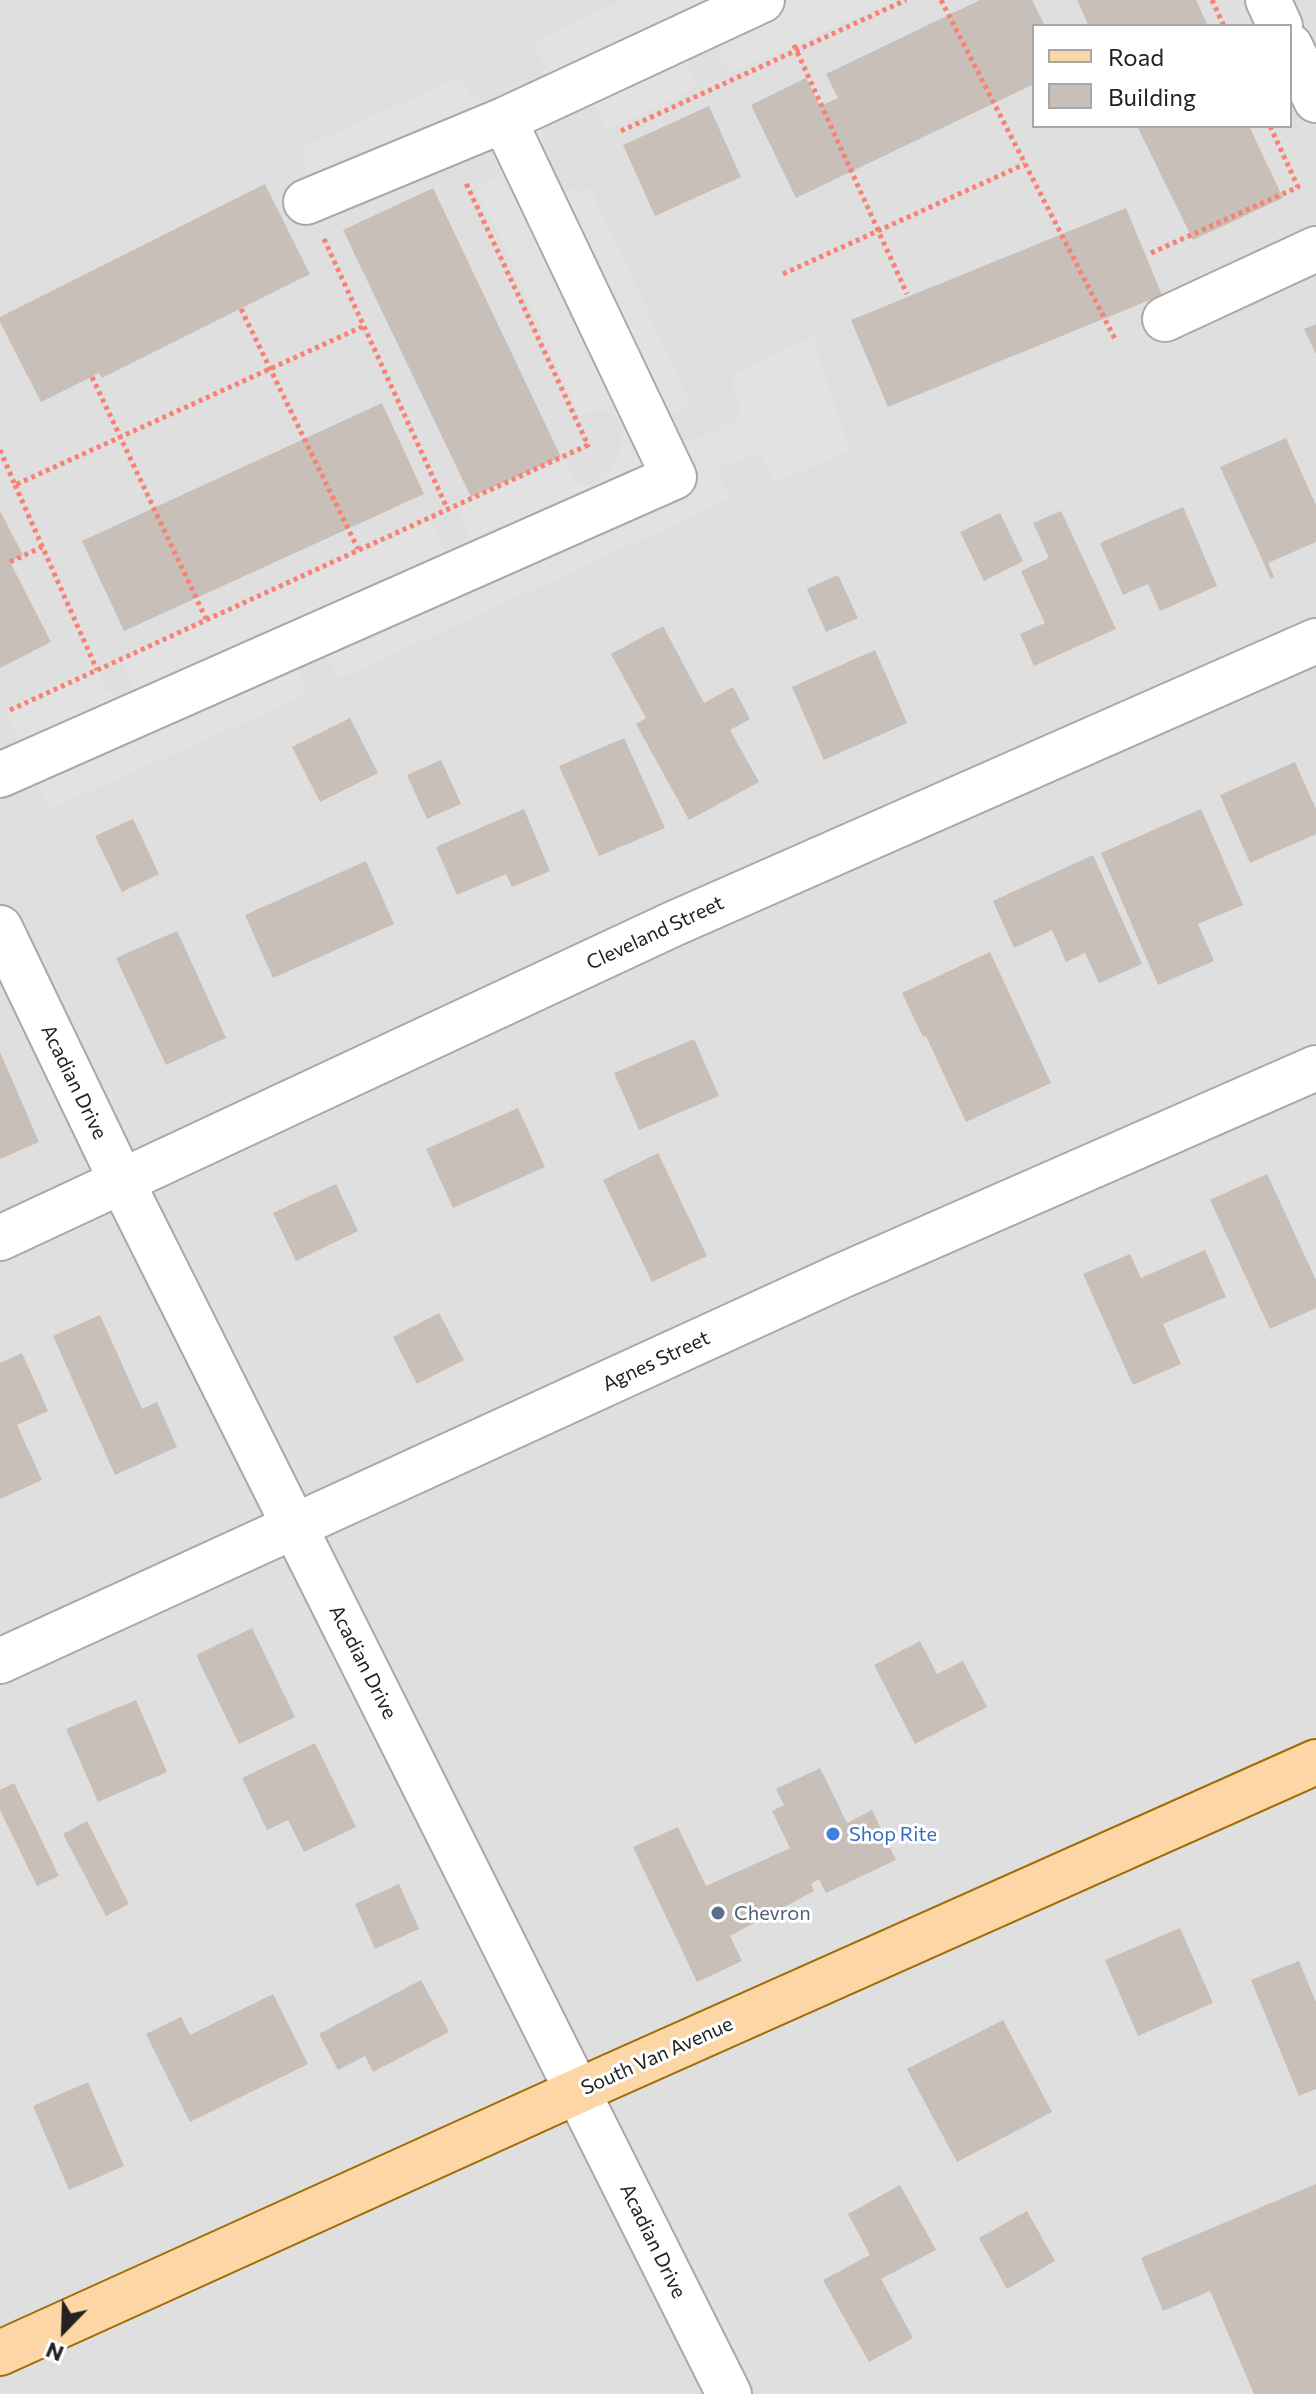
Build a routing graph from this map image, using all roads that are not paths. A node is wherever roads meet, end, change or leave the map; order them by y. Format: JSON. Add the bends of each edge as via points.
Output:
{"nodes":[{"id":1,"x":762,"y":0,"type":"edge"},
{"id":2,"x":1268,"y":0,"type":"edge"},
{"id":3,"x":1279,"y":24,"type":"edge"},
{"id":4,"x":1292,"y":50,"type":"edge"},
{"id":5,"x":1316,"y":100,"type":"edge"},
{"id":6,"x":504,"y":120,"type":"junction"},
{"id":7,"x":306,"y":202,"type":"road end"},
{"id":8,"x":1316,"y":249,"type":"edge"},
{"id":9,"x":1165,"y":319,"type":"dead end"},
{"id":10,"x":1316,"y":641,"type":"edge"},
{"id":11,"x":0,"y":775,"type":"edge"},
{"id":12,"x":0,"y":928,"type":"edge"},
{"id":13,"x":1316,"y":1068,"type":"edge"},
{"id":14,"x":122,"y":1182,"type":"junction"},
{"id":15,"x":0,"y":1238,"type":"edge"},
{"id":16,"x":295,"y":1526,"type":"junction"},
{"id":17,"x":0,"y":1661,"type":"edge"},
{"id":18,"x":1316,"y":1762,"type":"edge"},
{"id":19,"x":578,"y":2091,"type":"junction"},
{"id":20,"x":0,"y":2353,"type":"edge"},
{"id":21,"x":729,"y":2394,"type":"edge"}],
"edges":[{"from":1,"to":6,"type":"street"},
{"from":2,"to":3,"type":"street"},
{"from":4,"to":5,"type":"street"},
{"from":6,"to":7,"type":"street"},
{"from":6,"to":11,"type":"street","via":[[674,477]]},
{"from":8,"to":9,"type":"street"},
{"from":10,"to":14,"type":"street","name":"Cleveland Street","via":[[673,924]]},
{"from":12,"to":14,"type":"street","name":"Acadian Drive"},
{"from":13,"to":16,"type":"street","name":"Agnes Street","via":[[839,1277]]},
{"from":14,"to":15,"type":"street","name":"Cleveland Street"},
{"from":14,"to":16,"type":"street","name":"Acadian Drive"},
{"from":16,"to":17,"type":"street","name":"Agnes Street"},
{"from":16,"to":19,"type":"street","name":"Acadian Drive"},
{"from":18,"to":19,"type":"main road","name":"South Van Avenue"},
{"from":19,"to":20,"type":"main road","name":"South Van Avenue"},
{"from":19,"to":21,"type":"street","name":"Acadian Drive"}]}
